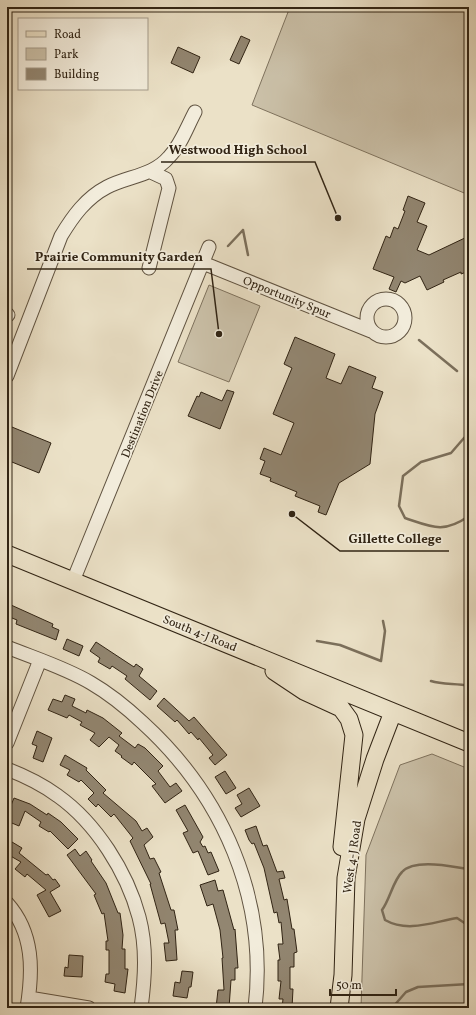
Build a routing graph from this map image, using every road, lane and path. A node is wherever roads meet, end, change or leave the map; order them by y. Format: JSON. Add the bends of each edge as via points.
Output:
{"nodes":[{"id":1,"x":195,"y":112,"type":"dead end"},
{"id":2,"x":152,"y":172,"type":"junction"},
{"id":3,"x":209,"y":247,"type":"dead end"},
{"id":4,"x":203,"y":263,"type":"junction"},
{"id":5,"x":149,"y":268,"type":"dead end"},
{"id":6,"x":371,"y":331,"type":"dead end"},
{"id":7,"x":7,"y":376,"type":"edge"},
{"id":8,"x":7,"y":554,"type":"edge"},
{"id":9,"x":73,"y":581,"type":"junction"},
{"id":10,"x":7,"y":647,"type":"edge"},
{"id":11,"x":236,"y":648,"type":"junction"},
{"id":12,"x":40,"y":660,"type":"junction"},
{"id":13,"x":393,"y":712,"type":"junction"},
{"id":14,"x":7,"y":743,"type":"edge"},
{"id":15,"x":469,"y":743,"type":"edge"},
{"id":16,"x":7,"y":769,"type":"edge"},
{"id":17,"x":346,"y":878,"type":"junction"},
{"id":18,"x":7,"y":903,"type":"edge"},
{"id":19,"x":28,"y":1003,"type":"edge"},
{"id":20,"x":89,"y":1008,"type":"edge"},
{"id":21,"x":141,"y":1008,"type":"edge"},
{"id":22,"x":254,"y":1008,"type":"edge"},
{"id":23,"x":338,"y":1008,"type":"edge"}],
"edges":[{"from":1,"to":2,"type":"street","via":[[169,158]]},
{"from":2,"to":5,"type":"street","via":[[166,179],[169,188]]},
{"from":2,"to":7,"type":"street","via":[[107,187],[87,201],[72,218],[61,236]]},
{"from":3,"to":4,"type":"street","name":"Destination Drive"},
{"from":4,"to":6,"type":"street","name":"Opportunity Spur"},
{"from":4,"to":9,"type":"street","name":"Destination Drive"},
{"from":8,"to":9,"type":"main road","name":"South 4-J Road"},
{"from":9,"to":11,"type":"main road","name":"South 4-J Road"},
{"from":10,"to":12,"type":"street"},
{"from":11,"to":13,"type":"main road","name":"South 4-J Road"},
{"from":11,"to":17,"type":"main road","via":[[304,691],[340,708],[349,719],[354,735],[341,844]]},
{"from":12,"to":14,"type":"street"},
{"from":12,"to":22,"type":"street","via":[[90,682],[121,704],[160,738],[194,779],[225,828],[250,903],[256,956]]},
{"from":13,"to":15,"type":"main road","name":"South 4-J Road"},
{"from":13,"to":17,"type":"main road","name":"West 4-J Road","via":[[356,819]]},
{"from":16,"to":21,"type":"street","via":[[30,778],[59,796],[84,820],[104,845],[121,873],[138,912],[144,947],[145,975]]},
{"from":17,"to":23,"type":"main road","name":"West 4-J Road","via":[[343,974]]},
{"from":18,"to":19,"type":"street","via":[[14,911],[27,939],[32,968]]},
{"from":19,"to":20,"type":"street"}]}
